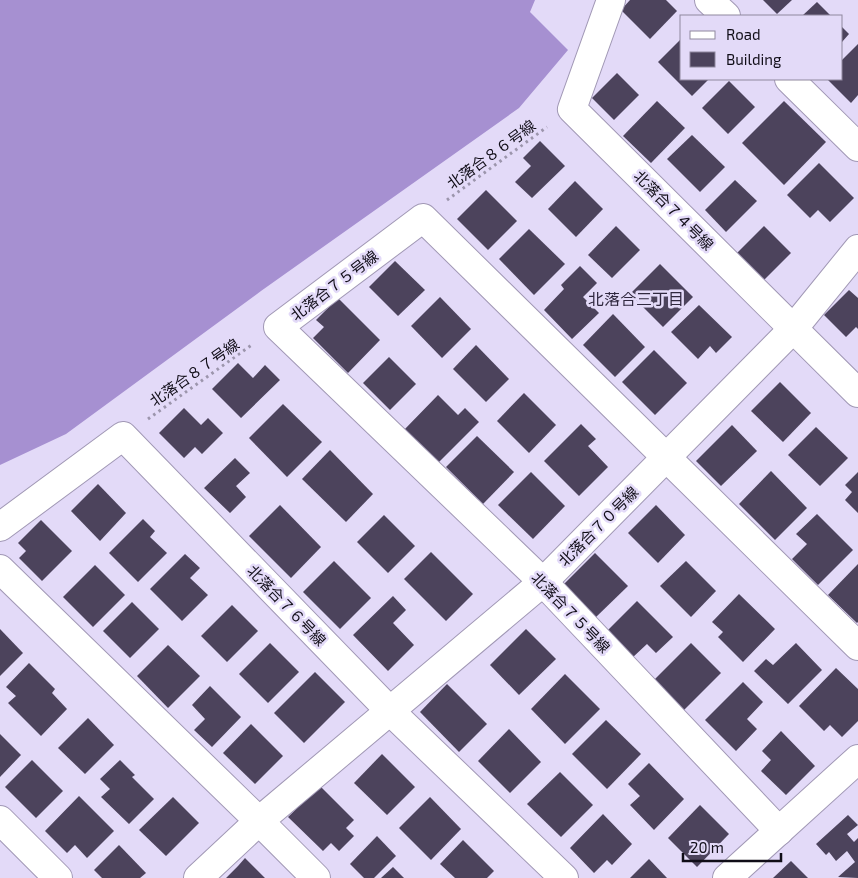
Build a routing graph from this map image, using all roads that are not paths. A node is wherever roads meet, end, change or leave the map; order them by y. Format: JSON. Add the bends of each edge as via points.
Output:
{"nodes":[{"id":1,"x":612,"y":0,"type":"edge"},
{"id":2,"x":709,"y":0,"type":"edge"},
{"id":3,"x":725,"y":15,"type":"edge"},
{"id":4,"x":790,"y":80,"type":"edge"},
{"id":5,"x":858,"y":147,"type":"edge"},
{"id":6,"x":858,"y":249,"type":"edge"},
{"id":7,"x":793,"y":329,"type":"junction"},
{"id":8,"x":858,"y":393,"type":"edge"},
{"id":9,"x":666,"y":459,"type":"junction"},
{"id":10,"x":0,"y":527,"type":"edge"},
{"id":11,"x":0,"y":569,"type":"edge"},
{"id":12,"x":543,"y":582,"type":"junction"},
{"id":13,"x":858,"y":646,"type":"edge"},
{"id":14,"x":390,"y":711,"type":"junction"},
{"id":15,"x":858,"y":759,"type":"edge"},
{"id":16,"x":0,"y":820,"type":"edge"},
{"id":17,"x":259,"y":821,"type":"junction"},
{"id":18,"x":779,"y":831,"type":"junction"},
{"id":19,"x":58,"y":878,"type":"edge"},
{"id":20,"x":198,"y":878,"type":"edge"},
{"id":21,"x":316,"y":878,"type":"edge"},
{"id":22,"x":564,"y":878,"type":"edge"},
{"id":23,"x":727,"y":878,"type":"edge"}],
"edges":[{"from":1,"to":7,"type":"street","name":"北落合７４号線","via":[[572,109]]},
{"from":2,"to":3,"type":"street"},
{"from":4,"to":5,"type":"street"},
{"from":6,"to":7,"type":"street","name":"北落合７０号線"},
{"from":7,"to":8,"type":"street","name":"北落合７４号線"},
{"from":7,"to":9,"type":"street","name":"北落合７０号線"},
{"from":9,"to":12,"type":"street","name":"北落合７０号線"},
{"from":9,"to":12,"type":"street","name":"北落合７５号線","via":[[423,218],[278,327]]},
{"from":9,"to":13,"type":"street"},
{"from":10,"to":14,"type":"street","name":"北落合７６号線","via":[[123,436]]},
{"from":11,"to":17,"type":"street"},
{"from":12,"to":14,"type":"street","name":"北落合７０号線"},
{"from":12,"to":18,"type":"street","name":"北落合７５号線"},
{"from":14,"to":17,"type":"street","name":"北落合７０号線"},
{"from":14,"to":22,"type":"street","name":"北落合７６号線"},
{"from":15,"to":18,"type":"street"},
{"from":16,"to":19,"type":"street"},
{"from":17,"to":20,"type":"street","name":"北落合７０号線"},
{"from":17,"to":21,"type":"street"},
{"from":18,"to":23,"type":"street"}]}
